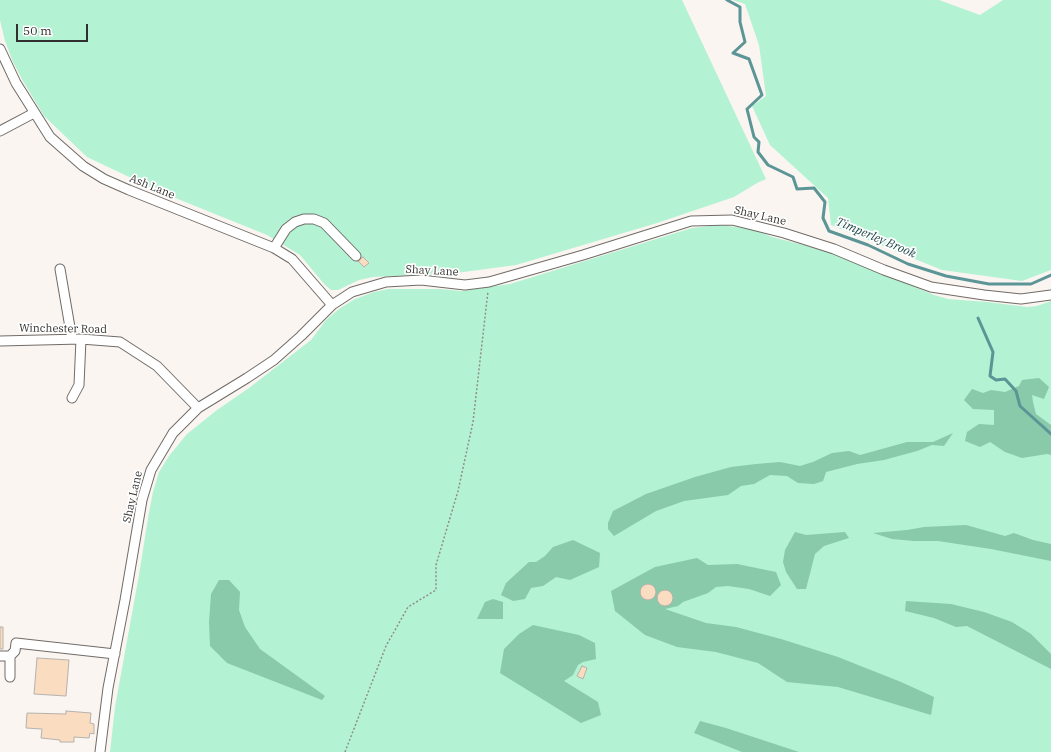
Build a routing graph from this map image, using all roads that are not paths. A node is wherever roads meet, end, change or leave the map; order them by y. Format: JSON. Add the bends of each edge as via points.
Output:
{"nodes":[{"id":1,"x":0,"y":49,"type":"edge"},
{"id":2,"x":34,"y":113,"type":"junction"},
{"id":3,"x":0,"y":131,"type":"edge"},
{"id":4,"x":274,"y":248,"type":"junction"},
{"id":5,"x":356,"y":256,"type":"dead end"},
{"id":6,"x":60,"y":269,"type":"dead end"},
{"id":7,"x":1051,"y":295,"type":"edge"},
{"id":8,"x":332,"y":305,"type":"junction"},
{"id":9,"x":76,"y":339,"type":"junction"},
{"id":10,"x":0,"y":340,"type":"edge"},
{"id":11,"x":72,"y":398,"type":"dead end"},
{"id":12,"x":198,"y":408,"type":"junction"},
{"id":13,"x":115,"y":654,"type":"junction"},
{"id":14,"x":0,"y":656,"type":"edge"},
{"id":15,"x":10,"y":656,"type":"junction"},
{"id":16,"x":10,"y":677,"type":"dead end"},
{"id":17,"x":100,"y":752,"type":"edge"}],
"edges":[{"from":1,"to":2,"type":"street","name":"Ash Lane"},
{"from":2,"to":3,"type":"street"},
{"from":2,"to":4,"type":"street","name":"Ash Lane","via":[[50,137],[83,166],[104,179]]},
{"from":4,"to":5,"type":"street","via":[[286,229],[295,222],[314,219],[324,223]]},
{"from":4,"to":8,"type":"street","name":"Ash Lane","via":[[292,259]]},
{"from":6,"to":9,"type":"street"},
{"from":7,"to":8,"type":"street","name":"Shay Lane","via":[[1021,299],[930,286],[827,247],[732,220],[691,221],[489,282],[386,282],[352,292]]},
{"from":8,"to":12,"type":"street","name":"Shay Lane","via":[[274,360]]},
{"from":9,"to":10,"type":"street","name":"Winchester Road"},
{"from":9,"to":11,"type":"street","via":[[79,385]]},
{"from":9,"to":12,"type":"street","name":"Winchester Road","via":[[120,342],[157,366]]},
{"from":12,"to":13,"type":"street","name":"Shay Lane","via":[[173,433],[151,470],[142,500]]},
{"from":13,"to":15,"type":"street","via":[[16,643],[15,651]]},
{"from":13,"to":17,"type":"street","name":"Shay Lane"},
{"from":14,"to":15,"type":"street"},
{"from":15,"to":16,"type":"street"}]}
